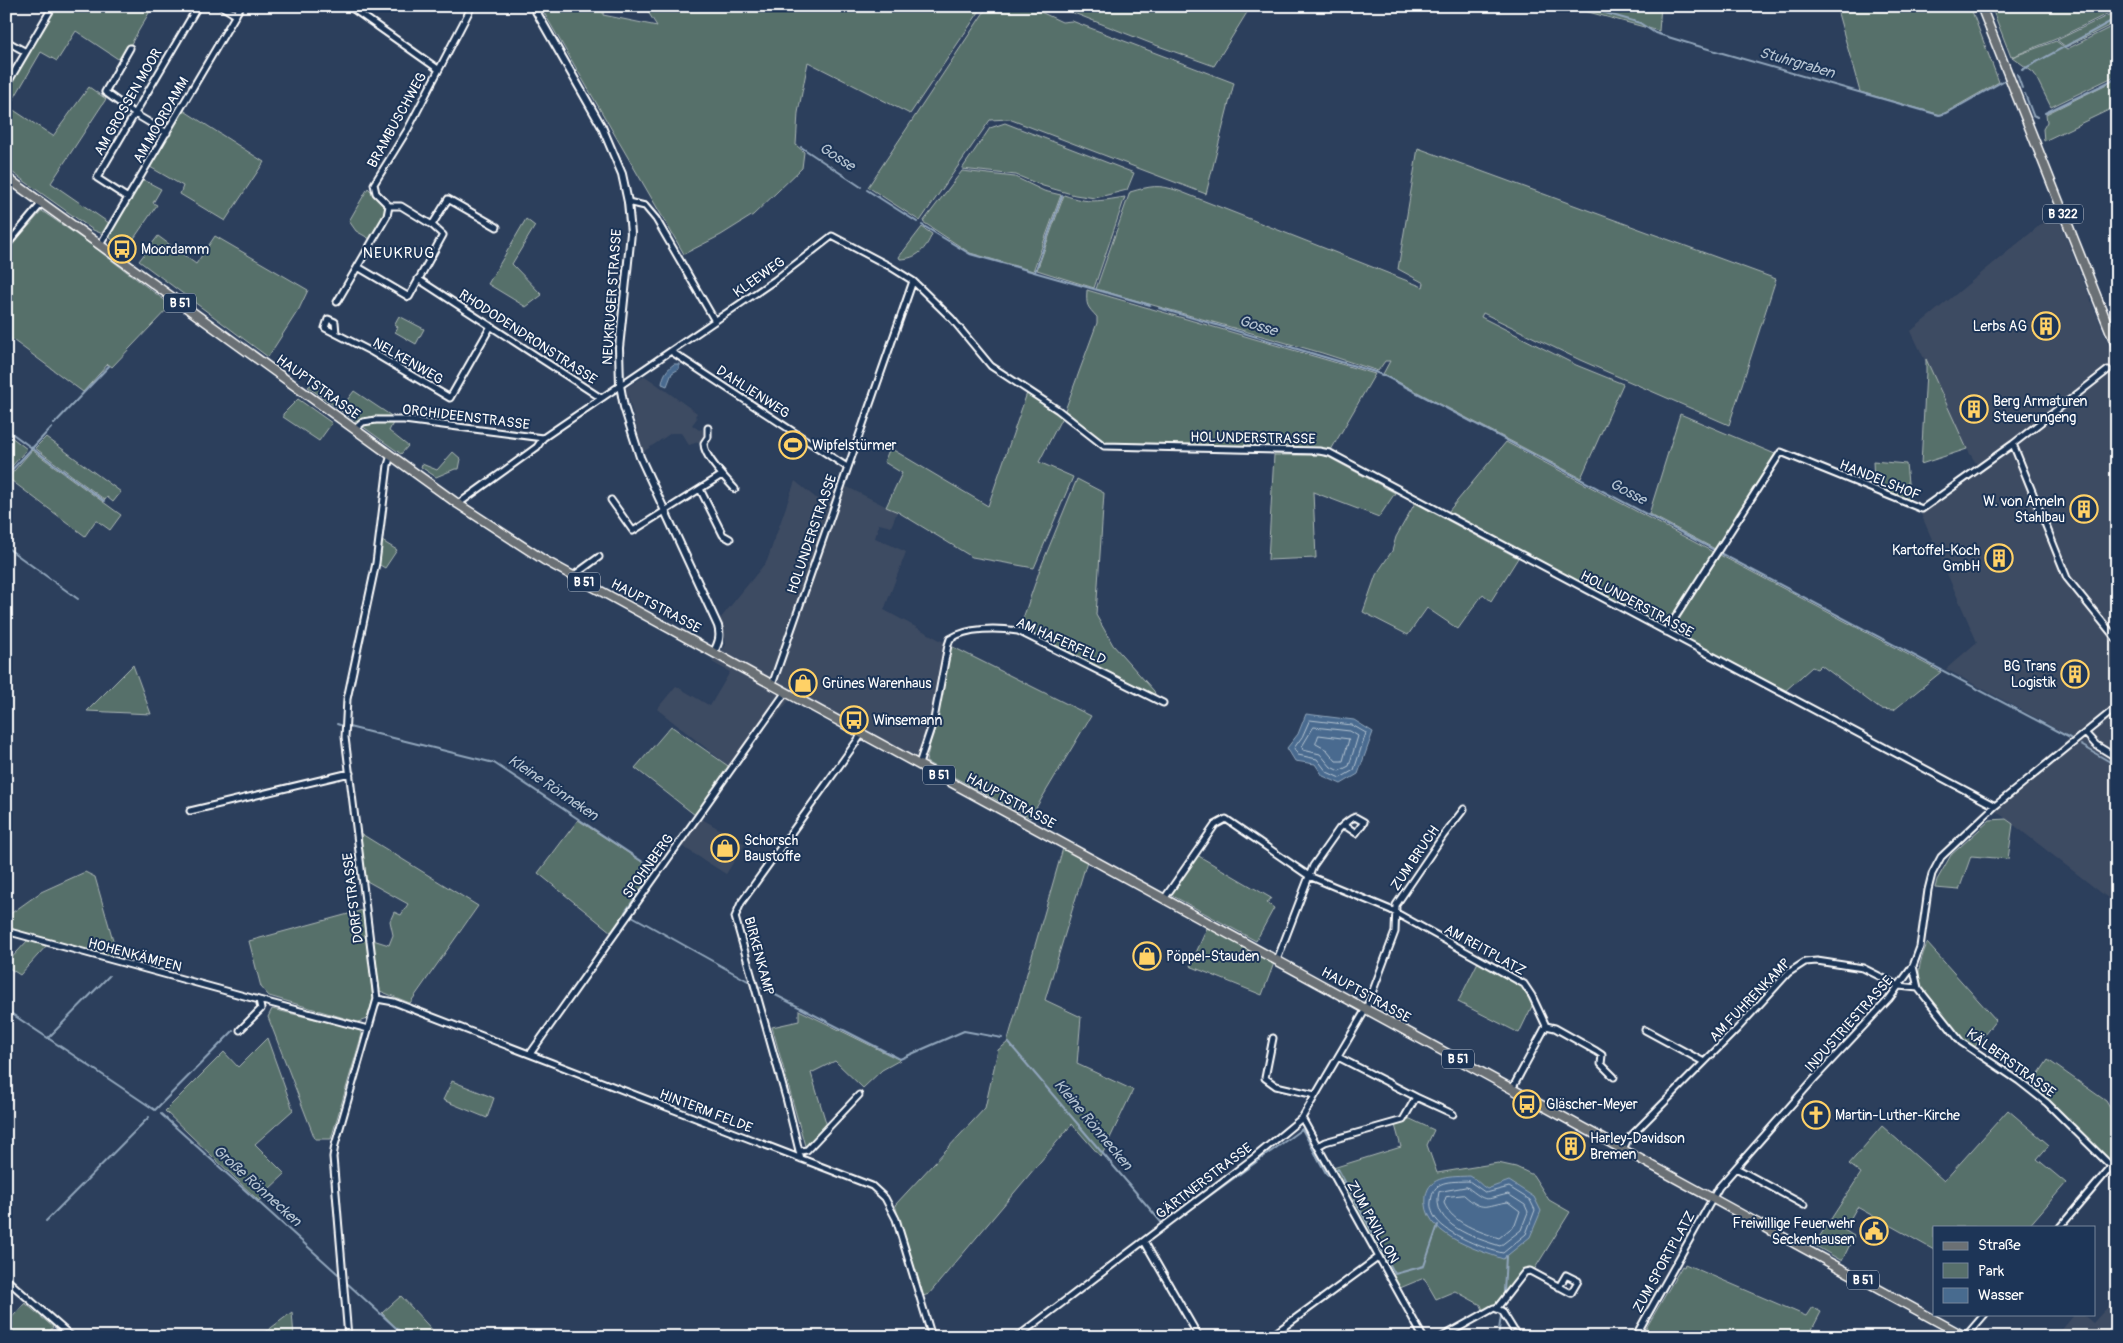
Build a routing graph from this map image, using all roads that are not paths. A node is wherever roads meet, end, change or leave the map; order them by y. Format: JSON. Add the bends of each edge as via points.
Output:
{"nodes":[{"id":1,"x":53,"y":6,"type":"edge"},
{"id":2,"x":198,"y":6,"type":"edge"},
{"id":3,"x":221,"y":6,"type":"edge"},
{"id":4,"x":241,"y":6,"type":"edge"},
{"id":5,"x":349,"y":6,"type":"edge"},
{"id":6,"x":472,"y":6,"type":"edge"},
{"id":7,"x":533,"y":6,"type":"edge"},
{"id":8,"x":1982,"y":6,"type":"edge"},
{"id":9,"x":236,"y":15,"type":"junction"},
{"id":10,"x":6,"y":41,"type":"edge"},
{"id":11,"x":130,"y":48,"type":"dead end"},
{"id":12,"x":26,"y":52,"type":"junction"},
{"id":13,"x":438,"y":69,"type":"junction"},
{"id":14,"x":6,"y":86,"type":"edge"},
{"id":15,"x":135,"y":114,"type":"junction"},
{"id":16,"x":166,"y":133,"type":"junction"},
{"id":17,"x":6,"y":177,"type":"edge"},
{"id":18,"x":128,"y":198,"type":"junction"},
{"id":19,"x":628,"y":202,"type":"junction"},
{"id":20,"x":42,"y":203,"type":"junction"},
{"id":21,"x":389,"y":206,"type":"junction"},
{"id":22,"x":432,"y":225,"type":"junction"},
{"id":23,"x":497,"y":227,"type":"dead end"},
{"id":24,"x":100,"y":245,"type":"junction"},
{"id":25,"x":6,"y":246,"type":"edge"},
{"id":26,"x":358,"y":267,"type":"junction"},
{"id":27,"x":418,"y":279,"type":"junction"},
{"id":28,"x":913,"y":281,"type":"junction"},
{"id":29,"x":337,"y":302,"type":"dead end"},
{"id":30,"x":715,"y":321,"type":"junction"},
{"id":31,"x":491,"y":326,"type":"junction"},
{"id":32,"x":336,"y":333,"type":"dead end"},
{"id":33,"x":2117,"y":348,"type":"edge"},
{"id":34,"x":672,"y":352,"type":"junction"},
{"id":35,"x":2108,"y":370,"type":"dead end"},
{"id":36,"x":620,"y":385,"type":"junction"},
{"id":37,"x":601,"y":398,"type":"junction"},
{"id":38,"x":708,"y":428,"type":"dead end"},
{"id":39,"x":355,"y":429,"type":"junction"},
{"id":40,"x":544,"y":438,"type":"junction"},
{"id":41,"x":2013,"y":444,"type":"junction"},
{"id":42,"x":391,"y":455,"type":"junction"},
{"id":43,"x":847,"y":467,"type":"junction"},
{"id":44,"x":722,"y":475,"type":"junction"},
{"id":45,"x":700,"y":489,"type":"junction"},
{"id":46,"x":735,"y":489,"type":"dead end"},
{"id":47,"x":611,"y":500,"type":"dead end"},
{"id":48,"x":458,"y":504,"type":"junction"},
{"id":49,"x":664,"y":510,"type":"junction"},
{"id":50,"x":730,"y":539,"type":"dead end"},
{"id":51,"x":599,"y":557,"type":"dead end"},
{"id":52,"x":573,"y":576,"type":"junction"},
{"id":53,"x":1666,"y":632,"type":"junction"},
{"id":54,"x":2117,"y":640,"type":"edge"},
{"id":55,"x":714,"y":652,"type":"junction"},
{"id":56,"x":772,"y":685,"type":"junction"},
{"id":57,"x":785,"y":693,"type":"junction"},
{"id":58,"x":1163,"y":703,"type":"dead end"},
{"id":59,"x":2117,"y":707,"type":"edge"},
{"id":60,"x":862,"y":734,"type":"junction"},
{"id":61,"x":2086,"y":734,"type":"junction"},
{"id":62,"x":2117,"y":758,"type":"edge"},
{"id":63,"x":919,"y":764,"type":"junction"},
{"id":64,"x":350,"y":773,"type":"junction"},
{"id":65,"x":1995,"y":806,"type":"junction"},
{"id":66,"x":1464,"y":809,"type":"dead end"},
{"id":67,"x":190,"y":812,"type":"dead end"},
{"id":68,"x":1344,"y":824,"type":"dead end"},
{"id":69,"x":1309,"y":876,"type":"junction"},
{"id":70,"x":1164,"y":899,"type":"junction"},
{"id":71,"x":1395,"y":912,"type":"junction"},
{"id":72,"x":6,"y":931,"type":"edge"},
{"id":73,"x":1278,"y":960,"type":"junction"},
{"id":74,"x":1913,"y":966,"type":"junction"},
{"id":75,"x":1899,"y":986,"type":"junction"},
{"id":76,"x":1918,"y":988,"type":"junction"},
{"id":77,"x":377,"y":999,"type":"junction"},
{"id":78,"x":259,"y":1000,"type":"junction"},
{"id":79,"x":1366,"y":1009,"type":"junction"},
{"id":80,"x":1546,"y":1026,"type":"junction"},
{"id":81,"x":368,"y":1029,"type":"junction"},
{"id":82,"x":240,"y":1030,"type":"dead end"},
{"id":83,"x":1645,"y":1030,"type":"dead end"},
{"id":84,"x":1273,"y":1038,"type":"dead end"},
{"id":85,"x":530,"y":1054,"type":"junction"},
{"id":86,"x":1338,"y":1057,"type":"junction"},
{"id":87,"x":1704,"y":1062,"type":"junction"},
{"id":88,"x":1614,"y":1077,"type":"dead end"},
{"id":89,"x":1512,"y":1089,"type":"junction"},
{"id":90,"x":1315,"y":1094,"type":"junction"},
{"id":91,"x":859,"y":1095,"type":"dead end"},
{"id":92,"x":1416,"y":1097,"type":"junction"},
{"id":93,"x":1453,"y":1114,"type":"dead end"},
{"id":94,"x":1302,"y":1118,"type":"junction"},
{"id":95,"x":1318,"y":1146,"type":"junction"},
{"id":96,"x":1623,"y":1149,"type":"junction"},
{"id":97,"x":800,"y":1151,"type":"junction"},
{"id":98,"x":800,"y":1159,"type":"junction"},
{"id":99,"x":2112,"y":1167,"type":"junction"},
{"id":100,"x":1736,"y":1168,"type":"junction"},
{"id":101,"x":2117,"y":1172,"type":"edge"},
{"id":102,"x":1712,"y":1198,"type":"junction"},
{"id":103,"x":1804,"y":1205,"type":"dead end"},
{"id":104,"x":2061,"y":1226,"type":"edge"},
{"id":105,"x":1144,"y":1241,"type":"junction"},
{"id":106,"x":1379,"y":1257,"type":"junction"},
{"id":107,"x":6,"y":1279,"type":"edge"},
{"id":108,"x":1559,"y":1287,"type":"dead end"},
{"id":109,"x":1497,"y":1308,"type":"junction"},
{"id":110,"x":1982,"y":1316,"type":"edge"},
{"id":111,"x":1966,"y":1336,"type":"edge"},
{"id":112,"x":72,"y":1337,"type":"edge"},
{"id":113,"x":348,"y":1337,"type":"edge"},
{"id":114,"x":932,"y":1337,"type":"edge"},
{"id":115,"x":1017,"y":1337,"type":"edge"},
{"id":116,"x":1199,"y":1337,"type":"edge"},
{"id":117,"x":1270,"y":1337,"type":"edge"},
{"id":118,"x":1423,"y":1337,"type":"edge"},
{"id":119,"x":1442,"y":1337,"type":"edge"},
{"id":120,"x":1518,"y":1337,"type":"edge"},
{"id":121,"x":1635,"y":1337,"type":"edge"}],
"edges":[{"from":1,"to":12,"type":"street"},
{"from":2,"to":15,"type":"street","name":"AM GROSSEN MOOR"},
{"from":3,"to":9,"type":"street"},
{"from":4,"to":9,"type":"street","name":"AM MOORDAMM"},
{"from":5,"to":13,"type":"street"},
{"from":6,"to":13,"type":"street"},
{"from":7,"to":19,"type":"street","name":"NEUKRUGER STRASSE","via":[[602,127],[622,174]]},
{"from":8,"to":33,"type":"main road","number":"B 322"},
{"from":9,"to":16,"type":"street","name":"AM MOORDAMM"},
{"from":10,"to":12,"type":"street"},
{"from":11,"to":15,"type":"street","via":[[105,92]]},
{"from":12,"to":14,"type":"street"},
{"from":13,"to":21,"type":"street","name":"BRAMBUSCHWEG","via":[[394,154],[374,184],[376,193]]},
{"from":15,"to":16,"type":"street"},
{"from":15,"to":18,"type":"street","name":"AM GROSSEN MOOR","via":[[98,178]]},
{"from":16,"to":18,"type":"street","name":"AM MOORDAMM"},
{"from":17,"to":20,"type":"main road","name":"HAUPTSTRASSE","number":"B 51"},
{"from":18,"to":24,"type":"street","name":"AM MOORDAMM"},
{"from":19,"to":30,"type":"street","via":[[645,206],[656,219]]},
{"from":19,"to":36,"type":"street","name":"NEUKRUGER STRASSE","via":[[631,234],[618,348]]},
{"from":20,"to":24,"type":"main road","name":"HAUPTSTRASSE","number":"B 51"},
{"from":20,"to":25,"type":"street"},
{"from":21,"to":22,"type":"street","via":[[401,206]]},
{"from":21,"to":26,"type":"street","via":[[387,216]]},
{"from":22,"to":23,"type":"street","via":[[448,198]]},
{"from":22,"to":27,"type":"street","via":[[443,235]]},
{"from":24,"to":39,"type":"main road","name":"HAUPTSTRASSE","number":"B 51"},
{"from":26,"to":27,"type":"street","via":[[409,297]]},
{"from":26,"to":29,"type":"street"},
{"from":27,"to":31,"type":"street","name":"RHODODENDRONSTRASSE"},
{"from":28,"to":30,"type":"street","name":"KLEEWEG","via":[[832,236]]},
{"from":28,"to":43,"type":"street","name":"HOLUNDERSTRASSE"},
{"from":28,"to":53,"type":"street","name":"HOLUNDERSTRASSE","via":[[952,319],[991,366],[1058,410],[1104,446],[1330,453]]},
{"from":30,"to":34,"type":"street","name":"KLEEWEG"},
{"from":31,"to":32,"type":"street","name":"NELKENWEG","via":[[450,398]]},
{"from":31,"to":37,"type":"street","name":"RHODODENDRONSTRASSE"},
{"from":34,"to":36,"type":"street","name":"KLEEWEG"},
{"from":34,"to":43,"type":"street","name":"DAHLIENWEG"},
{"from":35,"to":41,"type":"street","name":"HANDELSHOF"},
{"from":36,"to":37,"type":"street","name":"ORCHIDEENSTRASSE"},
{"from":36,"to":49,"type":"street","name":"NEUKRUGER STRASSE","via":[[630,430]]},
{"from":37,"to":40,"type":"street","name":"ORCHIDEENSTRASSE"},
{"from":38,"to":44,"type":"street","via":[[703,446]]},
{"from":39,"to":40,"type":"street","name":"ORCHIDEENSTRASSE","via":[[363,422],[404,420]]},
{"from":39,"to":42,"type":"main road","name":"HAUPTSTRASSE","number":"B 51"},
{"from":40,"to":48,"type":"street","via":[[537,447]]},
{"from":41,"to":53,"type":"street","name":"HANDELSHOF","via":[[1922,509],[1781,452]]},
{"from":41,"to":54,"type":"street","via":[[2067,578]]},
{"from":42,"to":48,"type":"main road","name":"HAUPTSTRASSE","number":"B 51"},
{"from":42,"to":64,"type":"street","name":"DORFSTRASSE","via":[[376,563],[347,699],[345,738]]},
{"from":43,"to":56,"type":"street","name":"HOLUNDERSTRASSE"},
{"from":44,"to":45,"type":"street"},
{"from":44,"to":46,"type":"street"},
{"from":45,"to":49,"type":"street"},
{"from":45,"to":50,"type":"street","via":[[723,535]]},
{"from":47,"to":49,"type":"street","via":[[633,532]]},
{"from":48,"to":52,"type":"main road","name":"HAUPTSTRASSE","number":"B 51","via":[[518,545]]},
{"from":49,"to":55,"type":"street","name":"NEUKRUGER STRASSE","via":[[718,626],[719,643]]},
{"from":51,"to":52,"type":"street"},
{"from":52,"to":55,"type":"main road","name":"HAUPTSTRASSE","number":"B 51"},
{"from":53,"to":65,"type":"street","name":"HOLUNDERSTRASSE"},
{"from":55,"to":56,"type":"main road","name":"HAUPTSTRASSE","number":"B 51"},
{"from":56,"to":57,"type":"main road","name":"HAUPTSTRASSE","number":"B 51"},
{"from":57,"to":60,"type":"main road","name":"HAUPTSTRASSE","number":"B 51"},
{"from":57,"to":85,"type":"street","name":"SPOHNBERG"},
{"from":58,"to":63,"type":"street","name":"AM HAFERFELD","via":[[1018,631],[998,628],[964,633],[950,639],[934,719]]},
{"from":59,"to":61,"type":"street","name":"INDUSTRIESTRASSE"},
{"from":60,"to":63,"type":"main road","name":"HAUPTSTRASSE","number":"B 51"},
{"from":60,"to":97,"type":"street","name":"BIRKENKAMP","via":[[741,903],[735,917]]},
{"from":61,"to":62,"type":"street","via":[[2096,745]]},
{"from":61,"to":65,"type":"street","name":"INDUSTRIESTRASSE"},
{"from":63,"to":70,"type":"main road","name":"HAUPTSTRASSE","number":"B 51"},
{"from":64,"to":67,"type":"street"},
{"from":64,"to":77,"type":"street","name":"DORFSTRASSE"},
{"from":65,"to":74,"type":"street","name":"INDUSTRIESTRASSE","via":[[1941,857],[1932,874],[1920,947]]},
{"from":66,"to":71,"type":"street","name":"ZUM BRUCH","via":[[1396,905]]},
{"from":68,"to":69,"type":"street"},
{"from":69,"to":70,"type":"street","name":"AM REITPLATZ","via":[[1226,819],[1215,825]]},
{"from":69,"to":71,"type":"street","name":"AM REITPLATZ"},
{"from":69,"to":73,"type":"street"},
{"from":70,"to":73,"type":"main road","name":"HAUPTSTRASSE","number":"B 51"},
{"from":71,"to":79,"type":"street","name":"ZUM BRUCH","via":[[1394,932]]},
{"from":71,"to":80,"type":"street","name":"AM REITPLATZ","via":[[1524,984]]},
{"from":72,"to":78,"type":"street","name":"HOHENKÄMPEN"},
{"from":73,"to":79,"type":"main road","name":"HAUPTSTRASSE","number":"B 51"},
{"from":74,"to":75,"type":"street","name":"INDUSTRIESTRASSE"},
{"from":74,"to":76,"type":"street","name":"KÄLBERSTRASSE"},
{"from":75,"to":76,"type":"street"},
{"from":75,"to":87,"type":"street","name":"AM FUHRENKAMP","via":[[1863,968],[1805,962],[1788,973]]},
{"from":75,"to":100,"type":"street","name":"INDUSTRIESTRASSE"},
{"from":76,"to":99,"type":"street","name":"KÄLBERSTRASSE","via":[[1961,1042],[2048,1103]]},
{"from":77,"to":81,"type":"street","name":"DORFSTRASSE"},
{"from":77,"to":85,"type":"street","name":"HINTERM FELDE","via":[[394,1002]]},
{"from":78,"to":81,"type":"street","name":"HOHENKÄMPEN"},
{"from":78,"to":82,"type":"street","via":[[261,1009]]},
{"from":79,"to":86,"type":"street","name":"GÄRTNERSTRASSE"},
{"from":79,"to":89,"type":"main road","name":"HAUPTSTRASSE","number":"B 51"},
{"from":80,"to":88,"type":"street","via":[[1596,1051],[1602,1056],[1601,1064]]},
{"from":80,"to":89,"type":"street"},
{"from":81,"to":113,"type":"street","name":"DORFSTRASSE","via":[[334,1157]]},
{"from":83,"to":87,"type":"street"},
{"from":84,"to":90,"type":"street","via":[[1265,1078],[1276,1086]]},
{"from":85,"to":98,"type":"street","name":"HINTERM FELDE"},
{"from":86,"to":90,"type":"street","name":"GÄRTNERSTRASSE"},
{"from":86,"to":92,"type":"street"},
{"from":87,"to":96,"type":"street","name":"AM FUHRENKAMP","via":[[1628,1139]]},
{"from":89,"to":96,"type":"main road","name":"HAUPTSTRASSE","number":"B 51"},
{"from":90,"to":94,"type":"street","name":"GÄRTNERSTRASSE"},
{"from":91,"to":97,"type":"street","via":[[807,1150]]},
{"from":92,"to":93,"type":"street"},
{"from":92,"to":95,"type":"street","via":[[1403,1120]]},
{"from":94,"to":95,"type":"street","name":"ZUM PAVILLON"},
{"from":94,"to":105,"type":"street","name":"GÄRTNERSTRASSE"},
{"from":95,"to":106,"type":"street","name":"ZUM PAVILLON"},
{"from":96,"to":102,"type":"main road","name":"HAUPTSTRASSE","number":"B 51"},
{"from":97,"to":98,"type":"street","name":"BIRKENKAMP"},
{"from":98,"to":114,"type":"street","name":"HINTERM FELDE","via":[[872,1186],[885,1198],[902,1234]]},
{"from":99,"to":101,"type":"street","name":"KÄLBERSTRASSE"},
{"from":99,"to":104,"type":"street"},
{"from":100,"to":102,"type":"street","name":"INDUSTRIESTRASSE"},
{"from":100,"to":103,"type":"street"},
{"from":102,"to":111,"type":"main road","name":"HAUPTSTRASSE","number":"B 51"},
{"from":102,"to":121,"type":"street","name":"ZUM SPORTPLATZ"},
{"from":105,"to":115,"type":"street","name":"GÄRTNERSTRASSE"},
{"from":105,"to":116,"type":"street"},
{"from":106,"to":117,"type":"street"},
{"from":106,"to":118,"type":"street","name":"ZUM PAVILLON"},
{"from":107,"to":112,"type":"street"},
{"from":108,"to":109,"type":"street","via":[[1530,1271],[1525,1272]]},
{"from":109,"to":119,"type":"street"},
{"from":109,"to":120,"type":"street"},
{"from":110,"to":111,"type":"street"}]}
